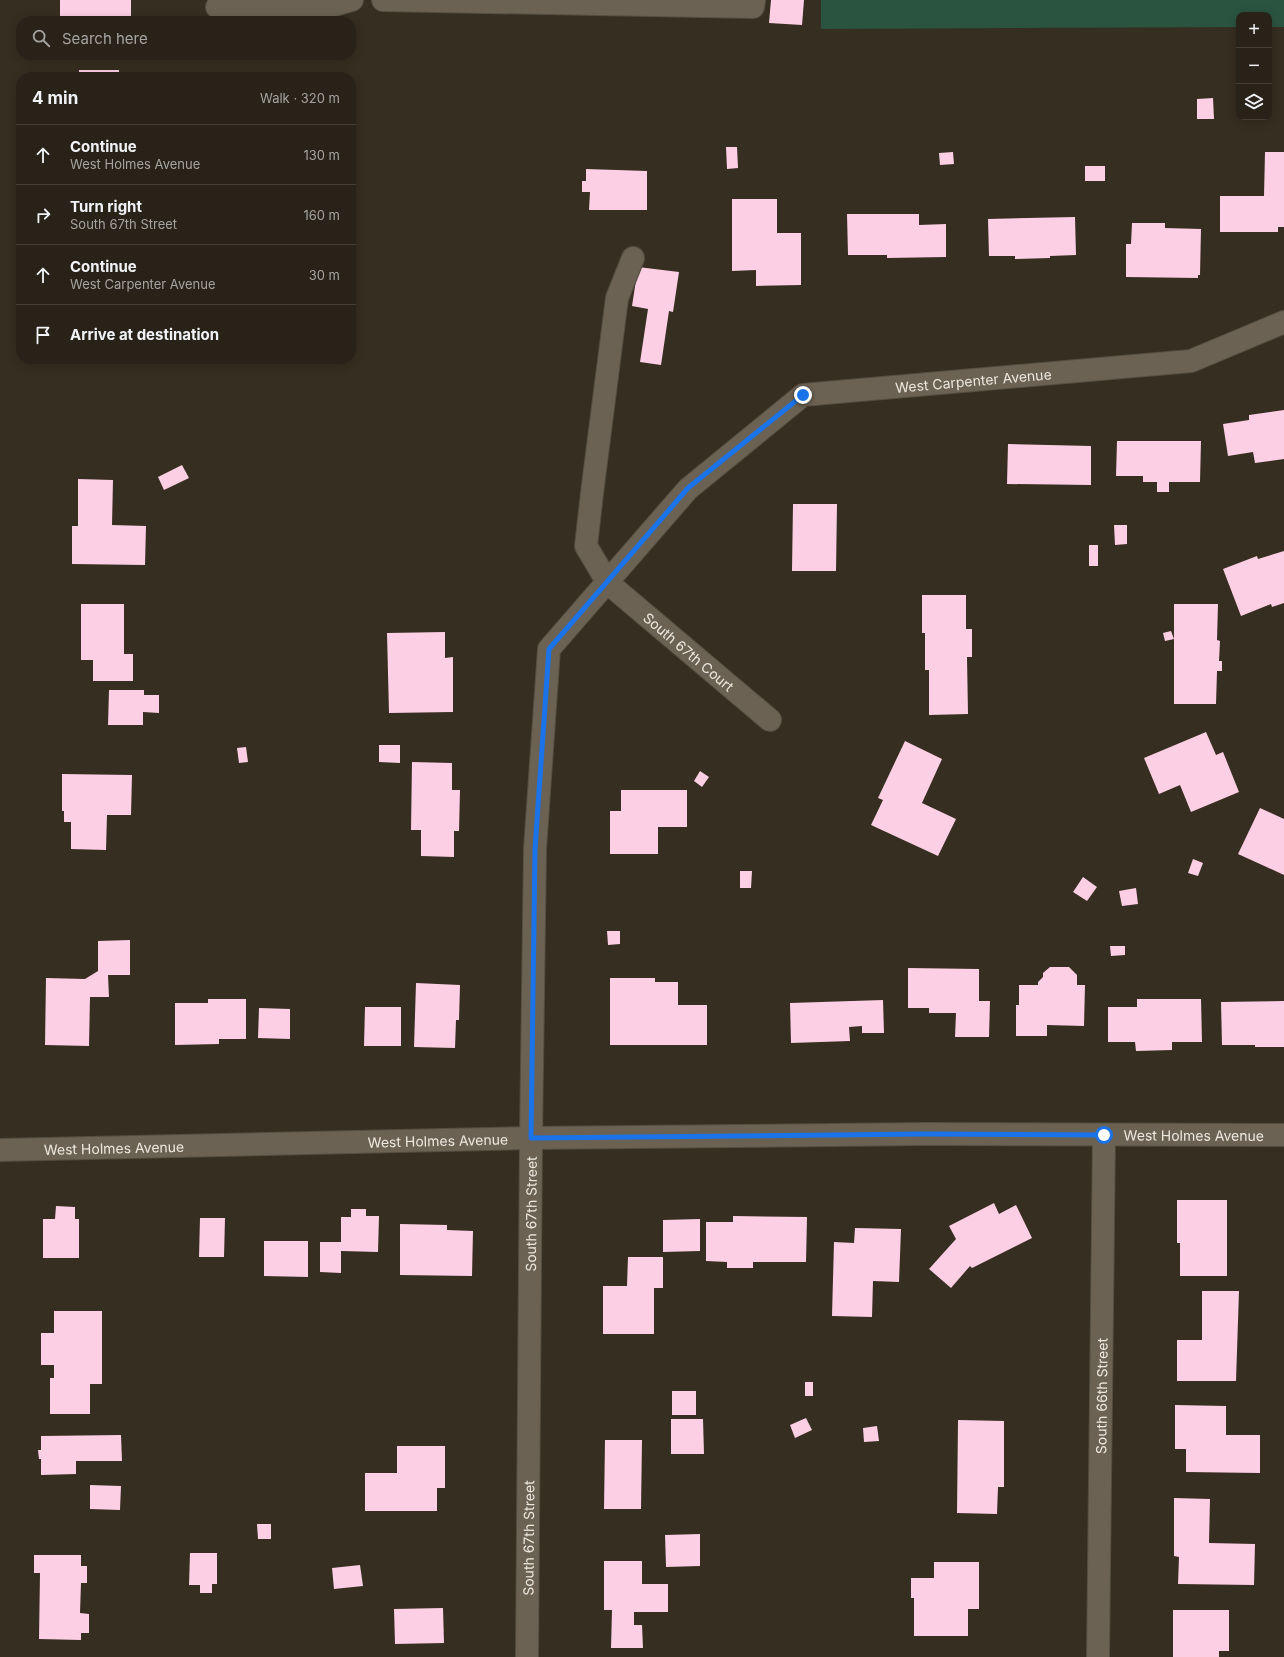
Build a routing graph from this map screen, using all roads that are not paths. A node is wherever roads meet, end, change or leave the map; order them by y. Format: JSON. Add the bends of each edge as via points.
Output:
{"nodes":[{"id":1,"x":352,"y":0,"type":"edge"},
{"id":2,"x":383,"y":0,"type":"edge"},
{"id":3,"x":754,"y":0,"type":"edge"},
{"id":4,"x":217,"y":7,"type":"dead end"},
{"id":5,"x":633,"y":258,"type":"dead end"},
{"id":6,"x":1284,"y":322,"type":"edge"},
{"id":7,"x":688,"y":488,"type":"joint"},
{"id":8,"x":608,"y":583,"type":"junction"},
{"id":9,"x":770,"y":720,"type":"dead end"},
{"id":10,"x":1104,"y":1135,"type":"junction"},
{"id":11,"x":1284,"y":1135,"type":"edge"},
{"id":12,"x":531,"y":1138,"type":"junction"},
{"id":13,"x":0,"y":1150,"type":"edge"},
{"id":14,"x":527,"y":1657,"type":"edge"},
{"id":15,"x":1098,"y":1657,"type":"edge"}],
"edges":[{"from":1,"to":4,"type":"street","via":[[331,6]]},
{"from":2,"to":3,"type":"street","via":[[753,7]]},
{"from":5,"to":8,"type":"street","name":"South 67th Court","via":[[617,298],[586,546]]},
{"from":6,"to":7,"type":"street","name":"West Carpenter Avenue","via":[[1191,361],[803,395]]},
{"from":7,"to":8,"type":"street","name":"South 67th Street"},
{"from":8,"to":9,"type":"street","name":"South 67th Court"},
{"from":8,"to":12,"type":"street","name":"South 67th Street","via":[[549,649],[535,849]]},
{"from":10,"to":11,"type":"street","name":"West Holmes Avenue"},
{"from":10,"to":12,"type":"street","name":"West Holmes Avenue"},
{"from":10,"to":15,"type":"street","name":"South 66th Street"},
{"from":12,"to":13,"type":"street","name":"West Holmes Avenue"},
{"from":12,"to":14,"type":"street","name":"South 67th Street"}]}
